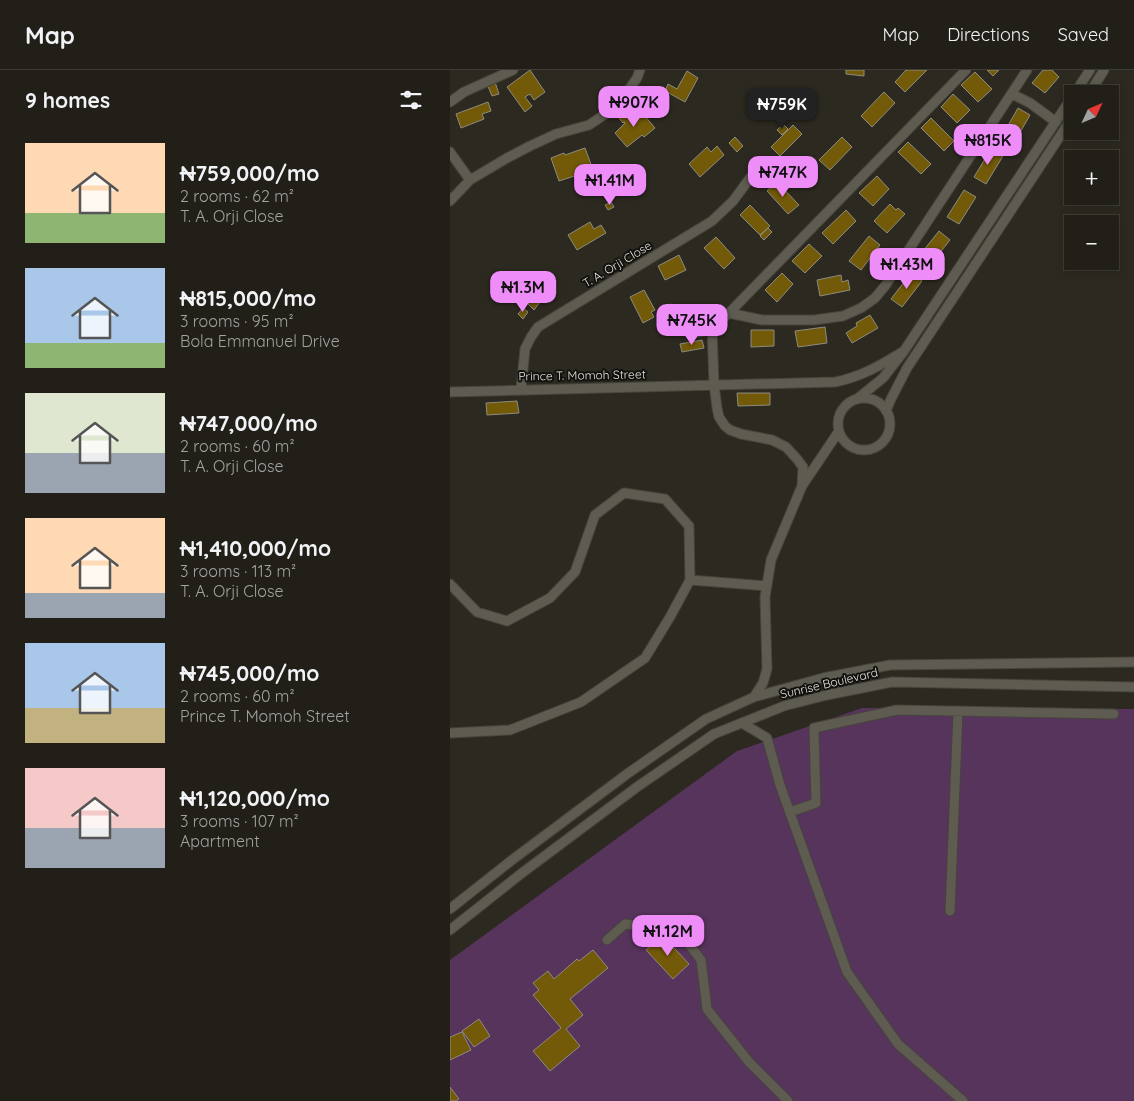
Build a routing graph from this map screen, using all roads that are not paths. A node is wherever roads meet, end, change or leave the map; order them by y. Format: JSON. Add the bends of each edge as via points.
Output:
{"nodes":[{"id":1,"x":513,"y":70,"type":"edge"},
{"id":2,"x":640,"y":70,"type":"edge"},
{"id":3,"x":966,"y":70,"type":"edge"},
{"id":4,"x":1027,"y":70,"type":"edge"},
{"id":5,"x":1090,"y":70,"type":"edge"},
{"id":6,"x":1104,"y":70,"type":"edge"},
{"id":7,"x":1080,"y":85,"type":"edge"},
{"id":8,"x":1095,"y":85,"type":"edge"},
{"id":9,"x":1012,"y":94,"type":"junction"},
{"id":10,"x":450,"y":102,"type":"edge"},
{"id":11,"x":1064,"y":109,"type":"edge"},
{"id":12,"x":1056,"y":122,"type":"junction"},
{"id":13,"x":1064,"y":130,"type":"edge"},
{"id":14,"x":450,"y":152,"type":"edge"},
{"id":15,"x":753,"y":174,"type":"dead end"},
{"id":16,"x":470,"y":180,"type":"junction"},
{"id":17,"x":450,"y":201,"type":"edge"},
{"id":18,"x":670,"y":308,"type":"dead end"},
{"id":19,"x":729,"y":313,"type":"junction"},
{"id":20,"x":712,"y":328,"type":"junction"},
{"id":21,"x":904,"y":351,"type":"junction"},
{"id":22,"x":714,"y":384,"type":"junction"},
{"id":23,"x":521,"y":389,"type":"junction"},
{"id":24,"x":450,"y":392,"type":"edge"},
{"id":25,"x":858,"y":399,"type":"junction"},
{"id":26,"x":886,"y":411,"type":"junction"},
{"id":27,"x":839,"y":431,"type":"junction"},
{"id":28,"x":802,"y":486,"type":"junction"},
{"id":29,"x":690,"y":580,"type":"junction"},
{"id":30,"x":450,"y":584,"type":"edge"},
{"id":31,"x":766,"y":586,"type":"junction"},
{"id":32,"x":1134,"y":662,"type":"edge"},
{"id":33,"x":1134,"y":687,"type":"edge"},
{"id":34,"x":754,"y":697,"type":"junction"},
{"id":35,"x":958,"y":712,"type":"junction"},
{"id":36,"x":1114,"y":714,"type":"dead end"},
{"id":37,"x":742,"y":723,"type":"junction"},
{"id":38,"x":450,"y":733,"type":"edge"},
{"id":39,"x":790,"y":812,"type":"junction"},
{"id":40,"x":450,"y":909,"type":"edge"},
{"id":41,"x":950,"y":911,"type":"dead end"},
{"id":42,"x":450,"y":930,"type":"edge"},
{"id":43,"x":607,"y":940,"type":"dead end"},
{"id":44,"x":788,"y":1101,"type":"edge"},
{"id":45,"x":963,"y":1101,"type":"edge"}],
"edges":[{"from":1,"to":10,"type":"street","via":[[464,92]]},
{"from":2,"to":16,"type":"street","via":[[619,104],[589,125],[556,134],[530,146]]},
{"from":3,"to":19,"type":"street"},
{"from":4,"to":9,"type":"street"},
{"from":5,"to":7,"type":"street"},
{"from":6,"to":8,"type":"street"},
{"from":9,"to":12,"type":"street"},
{"from":9,"to":19,"type":"street","via":[[875,298],[843,316],[814,320],[762,320]]},
{"from":11,"to":12,"type":"street"},
{"from":12,"to":21,"type":"street"},
{"from":13,"to":26,"type":"street","via":[[907,368]]},
{"from":14,"to":16,"type":"street"},
{"from":15,"to":23,"type":"street","name":"T. A. Orji Close","via":[[712,221],[538,327],[525,349]]},
{"from":16,"to":17,"type":"street"},
{"from":18,"to":20,"type":"street","via":[[685,328],[701,332]]},
{"from":19,"to":20,"type":"street"},
{"from":20,"to":22,"type":"street"},
{"from":21,"to":22,"type":"street","name":"Prince T. Momoh Street","via":[[863,374],[835,382]]},
{"from":21,"to":25,"type":"street","via":[[883,378]]},
{"from":22,"to":23,"type":"street","name":"Prince T. Momoh Street"},
{"from":22,"to":28,"type":"street","via":[[719,417],[725,426],[786,447],[803,467]]},
{"from":23,"to":24,"type":"street","name":"Prince T. Momoh Street"},
{"from":25,"to":26,"type":"street","via":[[874,400]]},
{"from":25,"to":27,"type":"street","via":[[850,402],[840,414]]},
{"from":26,"to":27,"type":"street","via":[[889,428],[881,443],[874,448],[856,448],[848,444]]},
{"from":27,"to":28,"type":"street"},
{"from":28,"to":31,"type":"street","via":[[771,560]]},
{"from":29,"to":30,"type":"street","via":[[689,526],[665,499],[624,493],[595,515],[575,572],[550,598],[507,621],[477,612]]},
{"from":29,"to":31,"type":"street"},
{"from":29,"to":38,"type":"street","via":[[645,658],[580,702],[510,730]]},
{"from":31,"to":34,"type":"street","via":[[767,670]]},
{"from":32,"to":34,"type":"street","name":"Sunrise Boulevard","via":[[890,665],[823,678]]},
{"from":33,"to":37,"type":"street","name":"Sunrise Boulevard","via":[[892,682],[784,706]]},
{"from":34,"to":40,"type":"street","name":"Sunrise Boulevard","via":[[706,719]]},
{"from":35,"to":36,"type":"street"},
{"from":35,"to":39,"type":"street","via":[[897,710],[814,728],[816,803]]},
{"from":35,"to":41,"type":"street"},
{"from":37,"to":39,"type":"street","via":[[767,738]]},
{"from":37,"to":42,"type":"street","name":"Sunrise Boulevard","via":[[714,734],[637,787]]},
{"from":39,"to":45,"type":"street","via":[[846,972],[898,1044]]},
{"from":43,"to":44,"type":"street","via":[[625,924],[678,930],[701,960],[707,1009],[749,1062]]}]}
